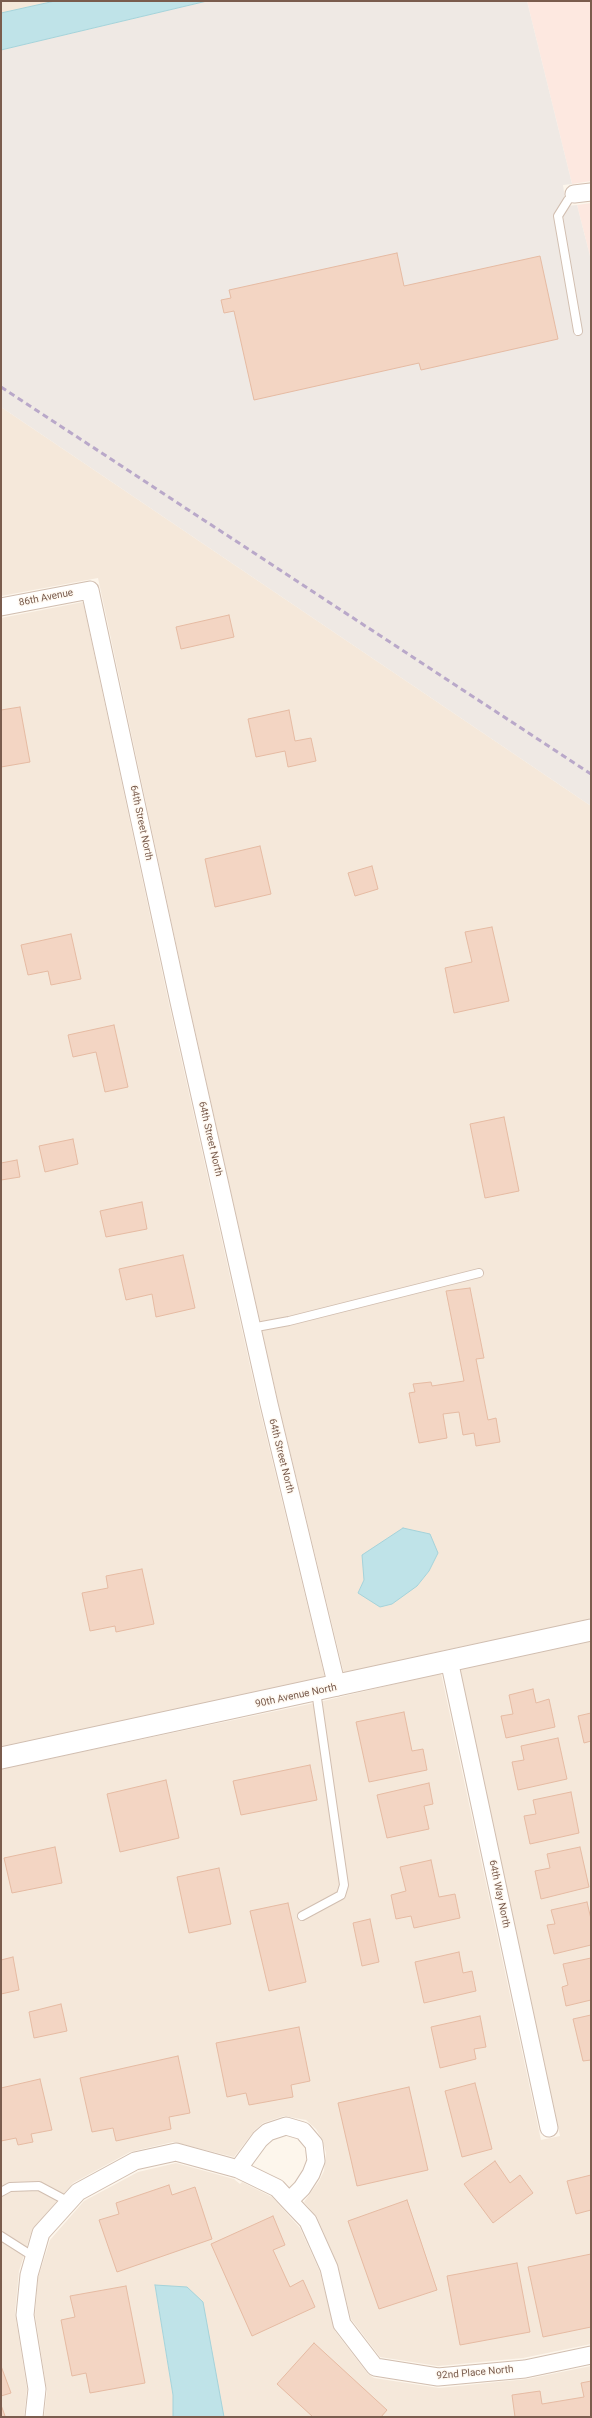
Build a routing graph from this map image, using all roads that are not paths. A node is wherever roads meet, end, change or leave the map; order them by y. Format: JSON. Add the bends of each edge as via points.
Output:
{"nodes":[{"id":1,"x":591,"y":192,"type":"edge"},
{"id":2,"x":574,"y":194,"type":"joint"},
{"id":3,"x":578,"y":331,"type":"dead end"},
{"id":4,"x":90,"y":590,"type":"joint"},
{"id":5,"x":1,"y":607,"type":"edge"},
{"id":6,"x":479,"y":1273,"type":"dead end"},
{"id":7,"x":252,"y":1328,"type":"junction"},
{"id":8,"x":591,"y":1630,"type":"edge"},
{"id":9,"x":448,"y":1660,"type":"junction"},
{"id":10,"x":337,"y":1687,"type":"junction"},
{"id":11,"x":316,"y":1691,"type":"junction"},
{"id":12,"x":1,"y":1758,"type":"edge"},
{"id":13,"x":302,"y":1916,"type":"dead end"},
{"id":14,"x":548,"y":2128,"type":"dead end"},
{"id":15,"x":238,"y":2169,"type":"junction"},
{"id":16,"x":1,"y":2192,"type":"edge"},
{"id":17,"x":289,"y":2201,"type":"junction"},
{"id":18,"x":69,"y":2202,"type":"junction"},
{"id":19,"x":1,"y":2236,"type":"edge"},
{"id":20,"x":34,"y":2257,"type":"junction"},
{"id":21,"x":591,"y":2355,"type":"edge"},
{"id":22,"x":34,"y":2417,"type":"edge"}],
"edges":[{"from":1,"to":2,"type":"street"},
{"from":2,"to":3,"type":"lane","via":[[558,216]]},
{"from":4,"to":5,"type":"street","name":"86th Avenue"},
{"from":4,"to":7,"type":"street","name":"64th Street North","via":[[178,1002]]},
{"from":6,"to":7,"type":"lane"},
{"from":7,"to":10,"type":"street","name":"64th Street North"},
{"from":8,"to":9,"type":"street","name":"90th Avenue North"},
{"from":9,"to":10,"type":"street","name":"90th Avenue North"},
{"from":9,"to":14,"type":"street","name":"64th Way North"},
{"from":10,"to":11,"type":"street","name":"90th Avenue North"},
{"from":11,"to":12,"type":"street","name":"90th Avenue North"},
{"from":11,"to":13,"type":"lane","via":[[344,1885],[341,1895]]},
{"from":15,"to":17,"type":"street","name":"92nd Place North","via":[[277,2188]]},
{"from":15,"to":17,"type":"street","via":[[268,2132],[286,2126],[303,2131],[314,2144],[316,2161],[302,2188]]},
{"from":15,"to":18,"type":"street","name":"92nd Place North","via":[[176,2152],[134,2161],[78,2192]]},
{"from":16,"to":18,"type":"lane","via":[[10,2187],[39,2186]]},
{"from":17,"to":21,"type":"street","name":"92nd Place North","via":[[308,2221],[329,2268],[342,2324],[375,2367],[438,2377],[524,2369]]},
{"from":18,"to":20,"type":"street","name":"92nd Place North","via":[[41,2234]]},
{"from":19,"to":20,"type":"lane"},
{"from":20,"to":22,"type":"street","name":"92nd Place North","via":[[29,2275],[25,2315],[37,2390]]}]}
